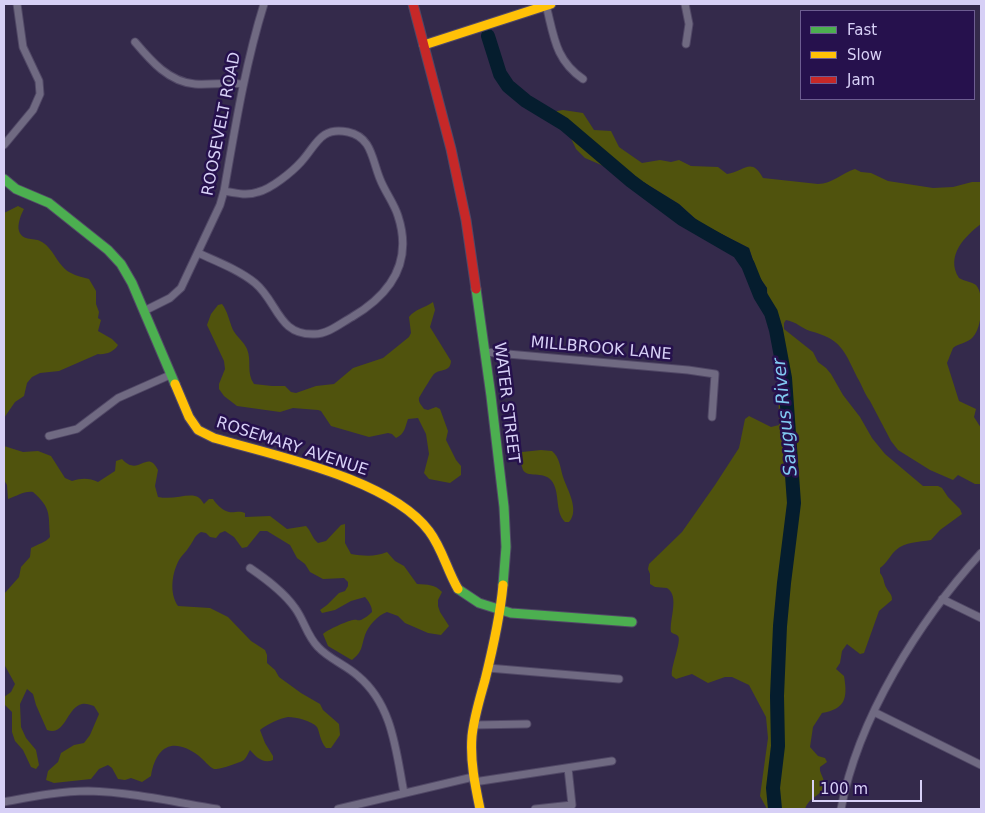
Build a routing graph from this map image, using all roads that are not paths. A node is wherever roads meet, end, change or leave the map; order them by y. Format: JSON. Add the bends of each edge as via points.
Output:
{"nodes":[{"id":1,"x":17,"y":4,"type":"edge"},
{"id":2,"x":264,"y":4,"type":"edge"},
{"id":3,"x":413,"y":4,"type":"edge"},
{"id":4,"x":548,"y":4,"type":"edge"},
{"id":5,"x":685,"y":4,"type":"edge"},
{"id":6,"x":135,"y":42,"type":"dead end"},
{"id":7,"x":686,"y":44,"type":"dead end"},
{"id":8,"x":424,"y":45,"type":"junction"},
{"id":9,"x":583,"y":79,"type":"dead end"},
{"id":10,"x":243,"y":84,"type":"junction"},
{"id":11,"x":4,"y":145,"type":"edge"},
{"id":12,"x":4,"y":179,"type":"edge"},
{"id":13,"x":224,"y":191,"type":"junction"},
{"id":14,"x":198,"y":253,"type":"junction"},
{"id":15,"x":144,"y":311,"type":"junction"},
{"id":16,"x":485,"y":352,"type":"junction"},
{"id":17,"x":170,"y":375,"type":"junction"},
{"id":18,"x":712,"y":417,"type":"dead end"},
{"id":19,"x":49,"y":436,"type":"dead end"},
{"id":20,"x":981,"y":553,"type":"edge"},
{"id":21,"x":250,"y":568,"type":"dead end"},
{"id":22,"x":942,"y":599,"type":"junction"},
{"id":23,"x":501,"y":611,"type":"junction"},
{"id":24,"x":981,"y":618,"type":"edge"},
{"id":25,"x":632,"y":622,"type":"dead end"},
{"id":26,"x":488,"y":668,"type":"junction"},
{"id":27,"x":619,"y":679,"type":"dead end"},
{"id":28,"x":874,"y":712,"type":"junction"},
{"id":29,"x":527,"y":724,"type":"dead end"},
{"id":30,"x":474,"y":725,"type":"junction"},
{"id":31,"x":612,"y":761,"type":"dead end"},
{"id":32,"x":981,"y":766,"type":"edge"},
{"id":33,"x":568,"y":768,"type":"junction"},
{"id":34,"x":474,"y":780,"type":"junction"},
{"id":35,"x":404,"y":794,"type":"junction"},
{"id":36,"x":4,"y":802,"type":"edge"},
{"id":37,"x":572,"y":807,"type":"edge"},
{"id":38,"x":218,"y":809,"type":"edge"},
{"id":39,"x":338,"y":809,"type":"edge"},
{"id":40,"x":480,"y":809,"type":"edge"},
{"id":41,"x":535,"y":809,"type":"edge"},
{"id":42,"x":841,"y":809,"type":"edge"}],
"edges":[{"from":1,"to":11,"type":"street","via":[[23,47],[39,81],[40,94],[38,103]]},
{"from":2,"to":10,"type":"street","name":"ROOSEVELT ROAD"},
{"from":3,"to":8,"type":"main road","name":"WATER STREET"},
{"from":4,"to":8,"type":"main road"},
{"from":4,"to":9,"type":"street","via":[[561,57],[572,72]]},
{"from":5,"to":7,"type":"street","via":[[689,24]]},
{"from":6,"to":10,"type":"street","via":[[158,68],[183,82]]},
{"from":8,"to":16,"type":"main road","name":"WATER STREET","via":[[462,200]]},
{"from":10,"to":13,"type":"street","name":"ROOSEVELT ROAD"},
{"from":12,"to":15,"type":"main road","name":"ROSEMARY AVENUE","via":[[16,189],[49,204],[108,250],[126,273]]},
{"from":13,"to":14,"type":"street","name":"ROOSEVELT ROAD"},
{"from":13,"to":14,"type":"street","via":[[247,194],[262,191],[299,165],[325,134],[339,131],[357,135],[370,149],[380,181],[398,216],[402,243],[397,271],[387,290],[371,305],[332,328],[314,334],[287,326],[257,284]]},
{"from":14,"to":15,"type":"street","name":"ROOSEVELT ROAD","via":[[179,291]]},
{"from":15,"to":17,"type":"main road","name":"ROSEMARY AVENUE"},
{"from":16,"to":18,"type":"street","name":"MILLBROOK LANE","via":[[715,374]]},
{"from":16,"to":23,"type":"main road","name":"WATER STREET","via":[[505,519]]},
{"from":17,"to":19,"type":"street","via":[[118,398],[77,429]]},
{"from":17,"to":23,"type":"main road","name":"ROSEMARY AVENUE","via":[[189,417],[202,433],[332,472],[406,507],[435,539],[458,590]]},
{"from":20,"to":22,"type":"street"},
{"from":21,"to":35,"type":"street","via":[[295,607],[318,647],[360,677],[374,693],[392,731]]},
{"from":22,"to":24,"type":"street"},
{"from":22,"to":28,"type":"street","via":[[908,650]]},
{"from":23,"to":25,"type":"main road","name":"ROSEMARY AVENUE"},
{"from":23,"to":26,"type":"main road","name":"WATER STREET"},
{"from":26,"to":27,"type":"street"},
{"from":26,"to":30,"type":"main road","name":"WATER STREET"},
{"from":28,"to":32,"type":"street"},
{"from":28,"to":42,"type":"street","via":[[853,762]]},
{"from":29,"to":30,"type":"street"},
{"from":30,"to":34,"type":"main road","name":"WATER STREET"},
{"from":31,"to":33,"type":"street"},
{"from":33,"to":34,"type":"street"},
{"from":33,"to":37,"type":"street"},
{"from":34,"to":35,"type":"street"},
{"from":34,"to":40,"type":"main road","name":"WATER STREET"},
{"from":35,"to":39,"type":"street"},
{"from":36,"to":38,"type":"street","via":[[66,793],[102,792]]},
{"from":37,"to":41,"type":"street"}]}
